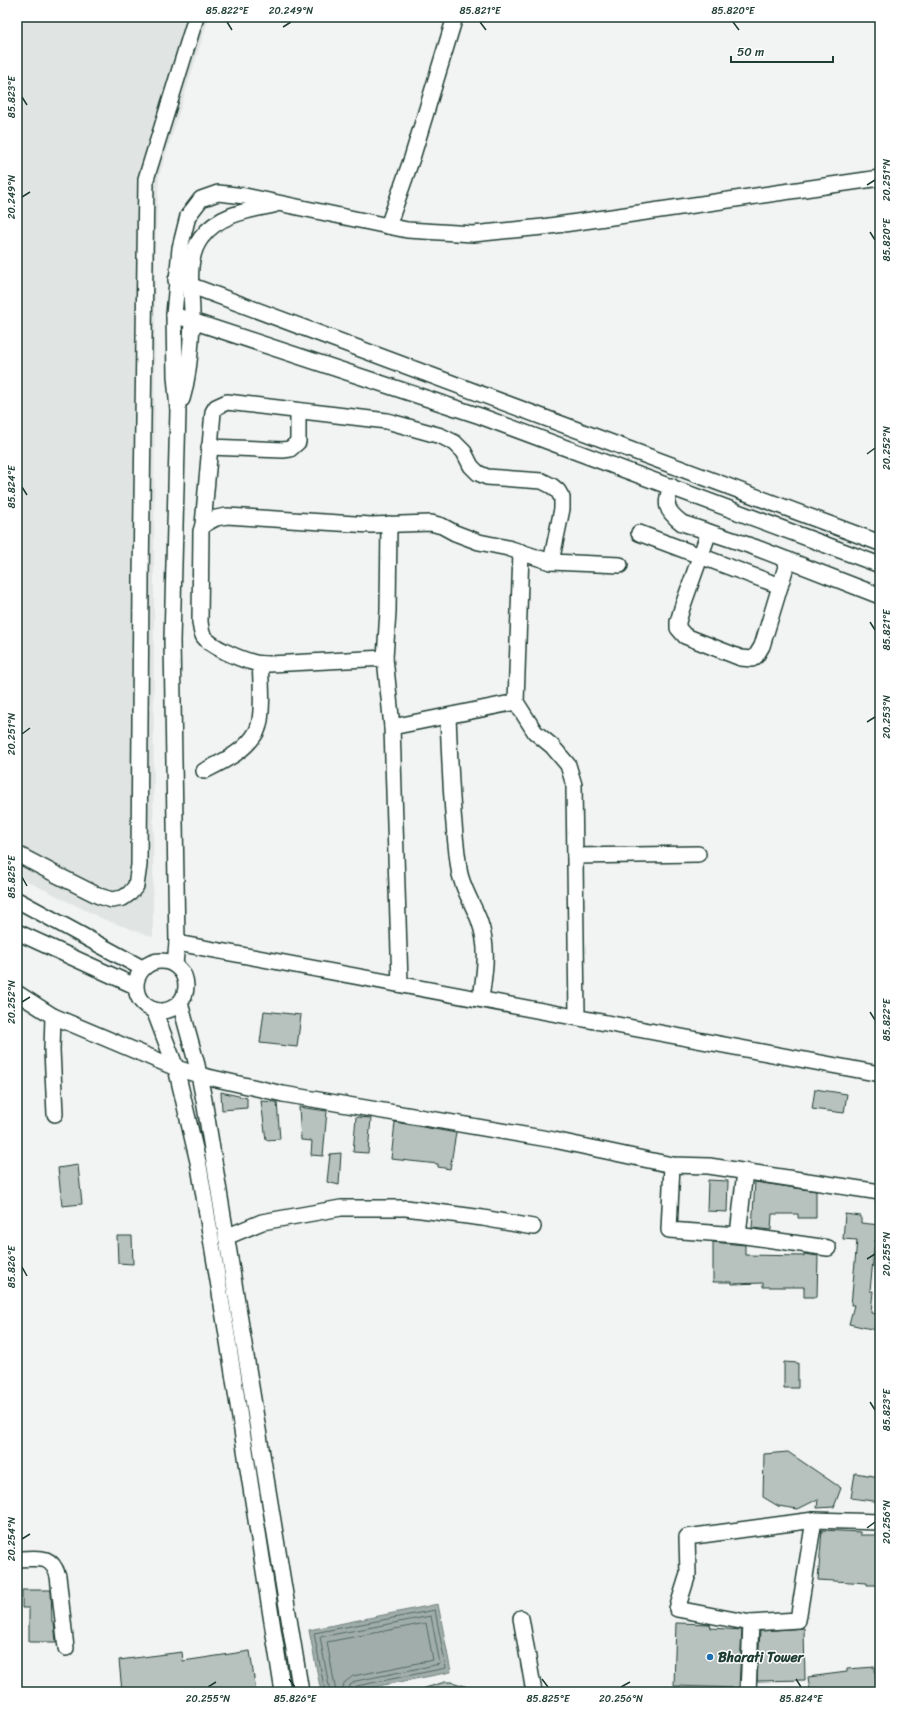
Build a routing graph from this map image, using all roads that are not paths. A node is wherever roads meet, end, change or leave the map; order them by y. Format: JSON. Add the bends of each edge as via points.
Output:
{"nodes":[{"id":1,"x":196,"y":17,"type":"edge"},
{"id":2,"x":454,"y":17,"type":"edge"},
{"id":3,"x":880,"y":178,"type":"edge"},
{"id":4,"x":280,"y":204,"type":"junction"},
{"id":5,"x":388,"y":226,"type":"junction"},
{"id":6,"x":176,"y":280,"type":"junction"},
{"id":7,"x":191,"y":286,"type":"junction"},
{"id":8,"x":174,"y":315,"type":"junction"},
{"id":9,"x":192,"y":321,"type":"junction"},
{"id":10,"x":178,"y":410,"type":"junction"},
{"id":11,"x":298,"y":411,"type":"junction"},
{"id":12,"x":210,"y":447,"type":"junction"},
{"id":13,"x":671,"y":486,"type":"junction"},
{"id":14,"x":389,"y":524,"type":"junction"},
{"id":15,"x":203,"y":525,"type":"junction"},
{"id":16,"x":709,"y":532,"type":"junction"},
{"id":17,"x":639,"y":533,"type":"dead end"},
{"id":18,"x":880,"y":543,"type":"edge"},
{"id":19,"x":521,"y":552,"type":"junction"},
{"id":20,"x":702,"y":555,"type":"junction"},
{"id":21,"x":788,"y":560,"type":"junction"},
{"id":22,"x":551,"y":562,"type":"junction"},
{"id":23,"x":620,"y":565,"type":"dead end"},
{"id":24,"x":880,"y":565,"type":"edge"},
{"id":25,"x":780,"y":586,"type":"junction"},
{"id":26,"x":880,"y":596,"type":"edge"},
{"id":27,"x":385,"y":658,"type":"junction"},
{"id":28,"x":260,"y":664,"type":"junction"},
{"id":29,"x":516,"y":702,"type":"junction"},
{"id":30,"x":448,"y":716,"type":"junction"},
{"id":31,"x":392,"y":728,"type":"junction"},
{"id":32,"x":204,"y":771,"type":"dead end"},
{"id":33,"x":17,"y":854,"type":"edge"},
{"id":34,"x":698,"y":854,"type":"dead end"},
{"id":35,"x":575,"y":856,"type":"junction"},
{"id":36,"x":17,"y":900,"type":"edge"},
{"id":37,"x":17,"y":932,"type":"edge"},
{"id":38,"x":177,"y":943,"type":"junction"},
{"id":39,"x":175,"y":964,"type":"junction"},
{"id":40,"x":142,"y":968,"type":"junction"},
{"id":41,"x":400,"y":984,"type":"junction"},
{"id":42,"x":135,"y":986,"type":"junction"},
{"id":43,"x":17,"y":993,"type":"edge"},
{"id":44,"x":481,"y":998,"type":"junction"},
{"id":45,"x":180,"y":1003,"type":"junction"},
{"id":46,"x":154,"y":1010,"type":"junction"},
{"id":47,"x":53,"y":1016,"type":"junction"},
{"id":48,"x":577,"y":1016,"type":"junction"},
{"id":49,"x":176,"y":1068,"type":"junction"},
{"id":50,"x":880,"y":1074,"type":"edge"},
{"id":51,"x":199,"y":1075,"type":"junction"},
{"id":52,"x":55,"y":1114,"type":"dead end"},
{"id":53,"x":672,"y":1165,"type":"junction"},
{"id":54,"x":745,"y":1171,"type":"junction"},
{"id":55,"x":880,"y":1192,"type":"edge"},
{"id":56,"x":533,"y":1228,"type":"dead end"},
{"id":57,"x":738,"y":1235,"type":"junction"},
{"id":58,"x":226,"y":1237,"type":"junction"},
{"id":59,"x":828,"y":1248,"type":"dead end"},
{"id":60,"x":814,"y":1520,"type":"junction"},
{"id":61,"x":880,"y":1522,"type":"edge"},
{"id":62,"x":17,"y":1559,"type":"edge"},
{"id":63,"x":521,"y":1618,"type":"dead end"},
{"id":64,"x":751,"y":1623,"type":"junction"},
{"id":65,"x":66,"y":1648,"type":"dead end"},
{"id":66,"x":283,"y":1692,"type":"edge"},
{"id":67,"x":302,"y":1692,"type":"edge"},
{"id":68,"x":534,"y":1692,"type":"edge"},
{"id":69,"x":748,"y":1692,"type":"edge"}],
"edges":[{"from":1,"to":33,"type":"street","via":[[146,179],[139,865],[136,886],[123,898],[112,900],[78,886]]},
{"from":2,"to":5,"type":"street","via":[[412,158]]},
{"from":3,"to":5,"type":"street","via":[[543,227],[473,234],[407,230]]},
{"from":4,"to":5,"type":"street"},
{"from":4,"to":6,"type":"street","via":[[218,193],[201,199],[188,216]]},
{"from":4,"to":7,"type":"street","via":[[244,210],[211,228],[201,238],[195,250]]},
{"from":6,"to":7,"type":"street"},
{"from":6,"to":8,"type":"street"},
{"from":7,"to":9,"type":"street"},
{"from":7,"to":18,"type":"street"},
{"from":8,"to":9,"type":"street"},
{"from":8,"to":10,"type":"street"},
{"from":9,"to":10,"type":"street","via":[[185,387]]},
{"from":9,"to":13,"type":"street","via":[[480,416]]},
{"from":10,"to":38,"type":"street","via":[[172,641]]},
{"from":11,"to":12,"type":"street","via":[[298,442],[290,449]]},
{"from":11,"to":12,"type":"street","via":[[221,403],[213,412]]},
{"from":11,"to":22,"type":"street","via":[[387,421],[441,436],[455,443],[472,466],[487,477],[542,481],[552,486],[562,498],[562,509]]},
{"from":12,"to":15,"type":"street"},
{"from":13,"to":16,"type":"street","via":[[666,502],[673,516],[682,523]]},
{"from":13,"to":24,"type":"street"},
{"from":14,"to":15,"type":"street","via":[[227,516]]},
{"from":14,"to":19,"type":"street","via":[[431,523],[479,542]]},
{"from":14,"to":27,"type":"street"},
{"from":15,"to":28,"type":"street","via":[[201,630],[210,643],[239,658]]},
{"from":16,"to":20,"type":"street"},
{"from":16,"to":21,"type":"street"},
{"from":17,"to":20,"type":"street"},
{"from":19,"to":22,"type":"street"},
{"from":19,"to":29,"type":"street"},
{"from":20,"to":25,"type":"street"},
{"from":20,"to":25,"type":"street","via":[[678,622],[678,628],[685,636],[752,659],[762,646]]},
{"from":21,"to":25,"type":"street"},
{"from":21,"to":26,"type":"street"},
{"from":22,"to":23,"type":"street"},
{"from":27,"to":28,"type":"street"},
{"from":27,"to":31,"type":"street"},
{"from":28,"to":32,"type":"street","via":[[262,702],[257,730],[245,746],[226,760]]},
{"from":29,"to":30,"type":"street"},
{"from":29,"to":35,"type":"street","via":[[536,732],[568,765],[574,785]]},
{"from":30,"to":31,"type":"street"},
{"from":30,"to":44,"type":"street","via":[[459,871],[486,941],[486,965]]},
{"from":31,"to":41,"type":"street"},
{"from":34,"to":35,"type":"street"},
{"from":35,"to":48,"type":"street"},
{"from":36,"to":40,"type":"street"},
{"from":37,"to":42,"type":"street"},
{"from":38,"to":39,"type":"street"},
{"from":38,"to":41,"type":"street"},
{"from":39,"to":40,"type":"street","via":[[162,960],[154,961]]},
{"from":39,"to":45,"type":"street","via":[[182,970],[186,982]]},
{"from":40,"to":42,"type":"street"},
{"from":41,"to":44,"type":"street"},
{"from":42,"to":46,"type":"street","via":[[139,999]]},
{"from":43,"to":47,"type":"street"},
{"from":44,"to":48,"type":"street"},
{"from":45,"to":46,"type":"street","via":[[167,1010]]},
{"from":45,"to":51,"type":"street"},
{"from":46,"to":49,"type":"street"},
{"from":47,"to":49,"type":"street"},
{"from":47,"to":52,"type":"street"},
{"from":48,"to":50,"type":"street"},
{"from":49,"to":51,"type":"street"},
{"from":49,"to":66,"type":"street","via":[[199,1166]]},
{"from":51,"to":53,"type":"street","via":[[283,1094],[554,1140]]},
{"from":51,"to":58,"type":"street"},
{"from":53,"to":54,"type":"street","via":[[709,1166]]},
{"from":53,"to":57,"type":"street","via":[[669,1230]]},
{"from":54,"to":55,"type":"street"},
{"from":54,"to":57,"type":"street"},
{"from":56,"to":58,"type":"street","via":[[483,1218],[406,1208],[341,1208],[262,1222]]},
{"from":57,"to":59,"type":"street"},
{"from":58,"to":67,"type":"street"},
{"from":60,"to":61,"type":"street"},
{"from":60,"to":64,"type":"street","via":[[798,1620]]},
{"from":60,"to":64,"type":"street","via":[[687,1537],[688,1574],[677,1609]]},
{"from":62,"to":65,"type":"street","via":[[43,1559],[55,1566]]},
{"from":63,"to":68,"type":"street"},
{"from":64,"to":69,"type":"street"}]}
